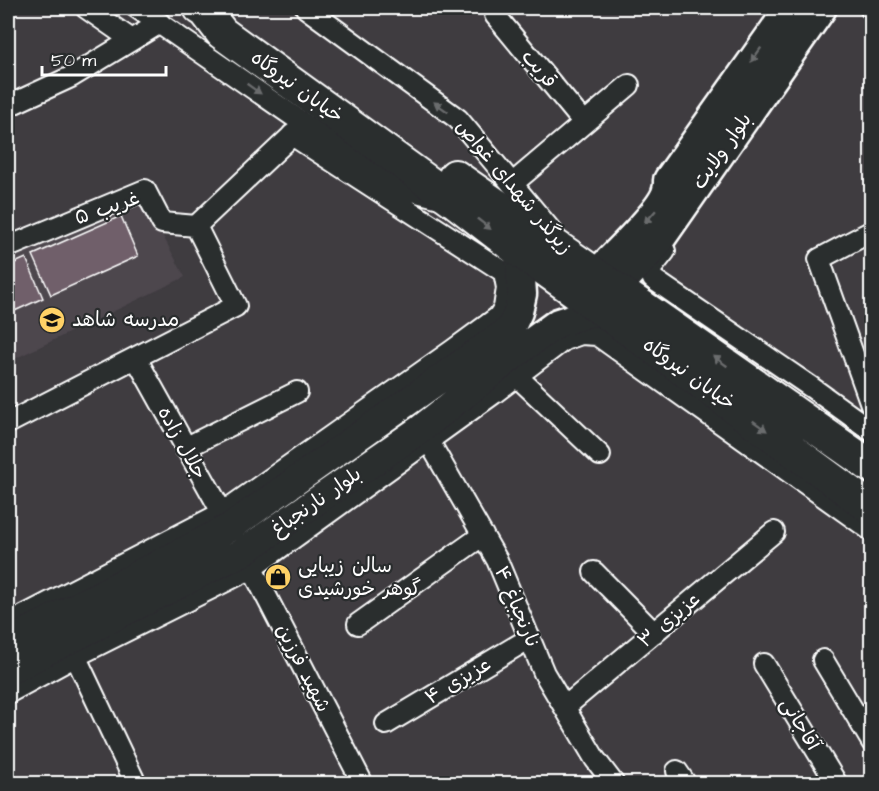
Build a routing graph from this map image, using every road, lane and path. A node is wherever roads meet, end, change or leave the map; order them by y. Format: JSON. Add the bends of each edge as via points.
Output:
{"nodes":[{"id":1,"x":86,"y":8,"type":"edge"},
{"id":2,"x":137,"y":8,"type":"edge"},
{"id":3,"x":306,"y":8,"type":"edge"},
{"id":4,"x":790,"y":8,"type":"edge"},
{"id":5,"x":822,"y":8,"type":"edge"},
{"id":6,"x":837,"y":8,"type":"edge"},
{"id":7,"x":202,"y":9,"type":"edge"},
{"id":8,"x":495,"y":15,"type":"dead end"},
{"id":9,"x":160,"y":23,"type":"junction"},
{"id":10,"x":132,"y":40,"type":"junction"},
{"id":11,"x":629,"y":85,"type":"dead end"},
{"id":12,"x":8,"y":106,"type":"edge"},
{"id":13,"x":584,"y":123,"type":"junction"},
{"id":14,"x":299,"y":130,"type":"junction"},
{"id":15,"x":512,"y":184,"type":"junction"},
{"id":16,"x":457,"y":203,"type":"junction"},
{"id":17,"x":196,"y":226,"type":"junction"},
{"id":18,"x":872,"y":231,"type":"edge"},
{"id":19,"x":8,"y":247,"type":"edge"},
{"id":20,"x":519,"y":251,"type":"junction"},
{"id":21,"x":599,"y":284,"type":"junction"},
{"id":22,"x":136,"y":358,"type":"junction"},
{"id":23,"x":510,"y":370,"type":"junction"},
{"id":24,"x":297,"y":392,"type":"dead end"},
{"id":25,"x":872,"y":407,"type":"edge"},
{"id":26,"x":8,"y":423,"type":"edge"},
{"id":27,"x":872,"y":432,"type":"edge"},
{"id":28,"x":425,"y":435,"type":"junction"},
{"id":29,"x":185,"y":448,"type":"junction"},
{"id":30,"x":600,"y":455,"type":"dead end"},
{"id":31,"x":872,"y":467,"type":"edge"},
{"id":32,"x":872,"y":509,"type":"edge"},
{"id":33,"x":226,"y":520,"type":"junction"},
{"id":34,"x":872,"y":531,"type":"edge"},
{"id":35,"x":774,"y":532,"type":"dead end"},
{"id":36,"x":483,"y":535,"type":"junction"},
{"id":37,"x":247,"y":560,"type":"junction"},
{"id":38,"x":594,"y":572,"type":"dead end"},
{"id":39,"x":8,"y":624,"type":"edge"},
{"id":40,"x":358,"y":624,"type":"dead end"},
{"id":41,"x":654,"y":633,"type":"junction"},
{"id":42,"x":530,"y":638,"type":"junction"},
{"id":43,"x":8,"y":642,"type":"edge"},
{"id":44,"x":72,"y":648,"type":"junction"},
{"id":45,"x":823,"y":660,"type":"dead end"},
{"id":46,"x":764,"y":664,"type":"dead end"},
{"id":47,"x":8,"y":671,"type":"edge"},
{"id":48,"x":8,"y":693,"type":"edge"},
{"id":49,"x":565,"y":707,"type":"junction"},
{"id":50,"x":386,"y":724,"type":"dead end"},
{"id":51,"x":872,"y":742,"type":"edge"},
{"id":52,"x":136,"y":783,"type":"edge"},
{"id":53,"x":363,"y":783,"type":"edge"},
{"id":54,"x":614,"y":783,"type":"edge"},
{"id":55,"x":837,"y":783,"type":"edge"}],
"edges":[{"from":1,"to":10,"type":"street"},
{"from":2,"to":9,"type":"street"},
{"from":15,"to":3,"type":"street","name":"زیرگذر شهدای غواص","one_way":true,"via":[[458,119]]},
{"from":4,"to":21,"type":"main road","name":"بلوار ولایت","one_way":true,"via":[[668,180],[662,202]]},
{"from":5,"to":21,"type":"main road","name":"بلوار ولایت","via":[[655,247]]},
{"from":6,"to":27,"type":"street","via":[[650,270],[653,279]]},
{"from":7,"to":16,"type":"main road","name":"خیابان نیروگاه","via":[[222,33]]},
{"from":7,"to":21,"type":"main road","name":"خیابان نیروگاه","via":[[229,19]]},
{"from":8,"to":13,"type":"street","name":"قریب"},
{"from":9,"to":10,"type":"street"},
{"from":9,"to":14,"type":"street","one_way":true},
{"from":10,"to":12,"type":"street","via":[[71,77]]},
{"from":11,"to":13,"type":"street"},
{"from":13,"to":15,"type":"street"},
{"from":14,"to":16,"type":"street","via":[[394,186]]},
{"from":14,"to":17,"type":"street"},
{"from":14,"to":33,"type":"street","via":[[504,272],[506,298],[498,317]]},
{"from":15,"to":21,"type":"street","name":"زیرگذر شهدای غواص"},
{"from":16,"to":20,"type":"main road","name":"خیابان نیروگاه","one_way":true},
{"from":17,"to":19,"type":"street","name":"غریب ۵","via":[[162,223],[145,190]]},
{"from":17,"to":22,"type":"street","via":[[236,306]]},
{"from":18,"to":25,"type":"street","via":[[819,259]]},
{"from":20,"to":21,"type":"main road","name":"خیابان نیروگاه"},
{"from":20,"to":33,"type":"main road","name":"بلوار نارنجباغ","via":[[522,294],[510,329]]},
{"from":21,"to":23,"type":"main road","name":"بلوار نارنجباغ","via":[[592,312],[558,323]]},
{"from":31,"to":21,"type":"main road","name":"خیابان نیروگاه","one_way":true},
{"from":21,"to":32,"type":"main road","name":"خیابان نیروگاه","one_way":true},
{"from":22,"to":26,"type":"street"},
{"from":22,"to":29,"type":"street","name":"جلال زاده"},
{"from":23,"to":28,"type":"main road","name":"بلوار نارنجباغ"},
{"from":23,"to":30,"type":"street"},
{"from":23,"to":34,"type":"street","via":[[564,340],[581,334],[597,336]]},
{"from":24,"to":29,"type":"street"},
{"from":28,"to":36,"type":"street","name":"نارنجباغ ۴"},
{"from":28,"to":37,"type":"main road","name":"بلوار نارنجباغ"},
{"from":29,"to":33,"type":"street","name":"جلال زاده"},
{"from":33,"to":37,"type":"street","name":"جلال زاده"},
{"from":33,"to":39,"type":"street"},
{"from":33,"to":43,"type":"main road","name":"بلوار نارنجباغ"},
{"from":35,"to":41,"type":"street","name":"عزیزی ۳"},
{"from":36,"to":40,"type":"street"},
{"from":36,"to":42,"type":"street","name":"نارنجباغ ۴"},
{"from":37,"to":44,"type":"main road","name":"بلوار نارنجباغ"},
{"from":37,"to":53,"type":"street","name":"شهید فرزین"},
{"from":38,"to":41,"type":"street"},
{"from":41,"to":49,"type":"street","name":"عزیزی ۳"},
{"from":42,"to":49,"type":"street","name":"نارنجباغ ۴","via":[[544,673]]},
{"from":42,"to":50,"type":"street","name":"عزیزی ۴"},
{"from":44,"to":47,"type":"main road","name":"بلوار نارنجباغ"},
{"from":44,"to":48,"type":"street"},
{"from":44,"to":52,"type":"street"},
{"from":45,"to":51,"type":"street"},
{"from":46,"to":55,"type":"street","name":"آقاجانی"},
{"from":49,"to":54,"type":"street","name":"نارنجباغ ۴"}]}
